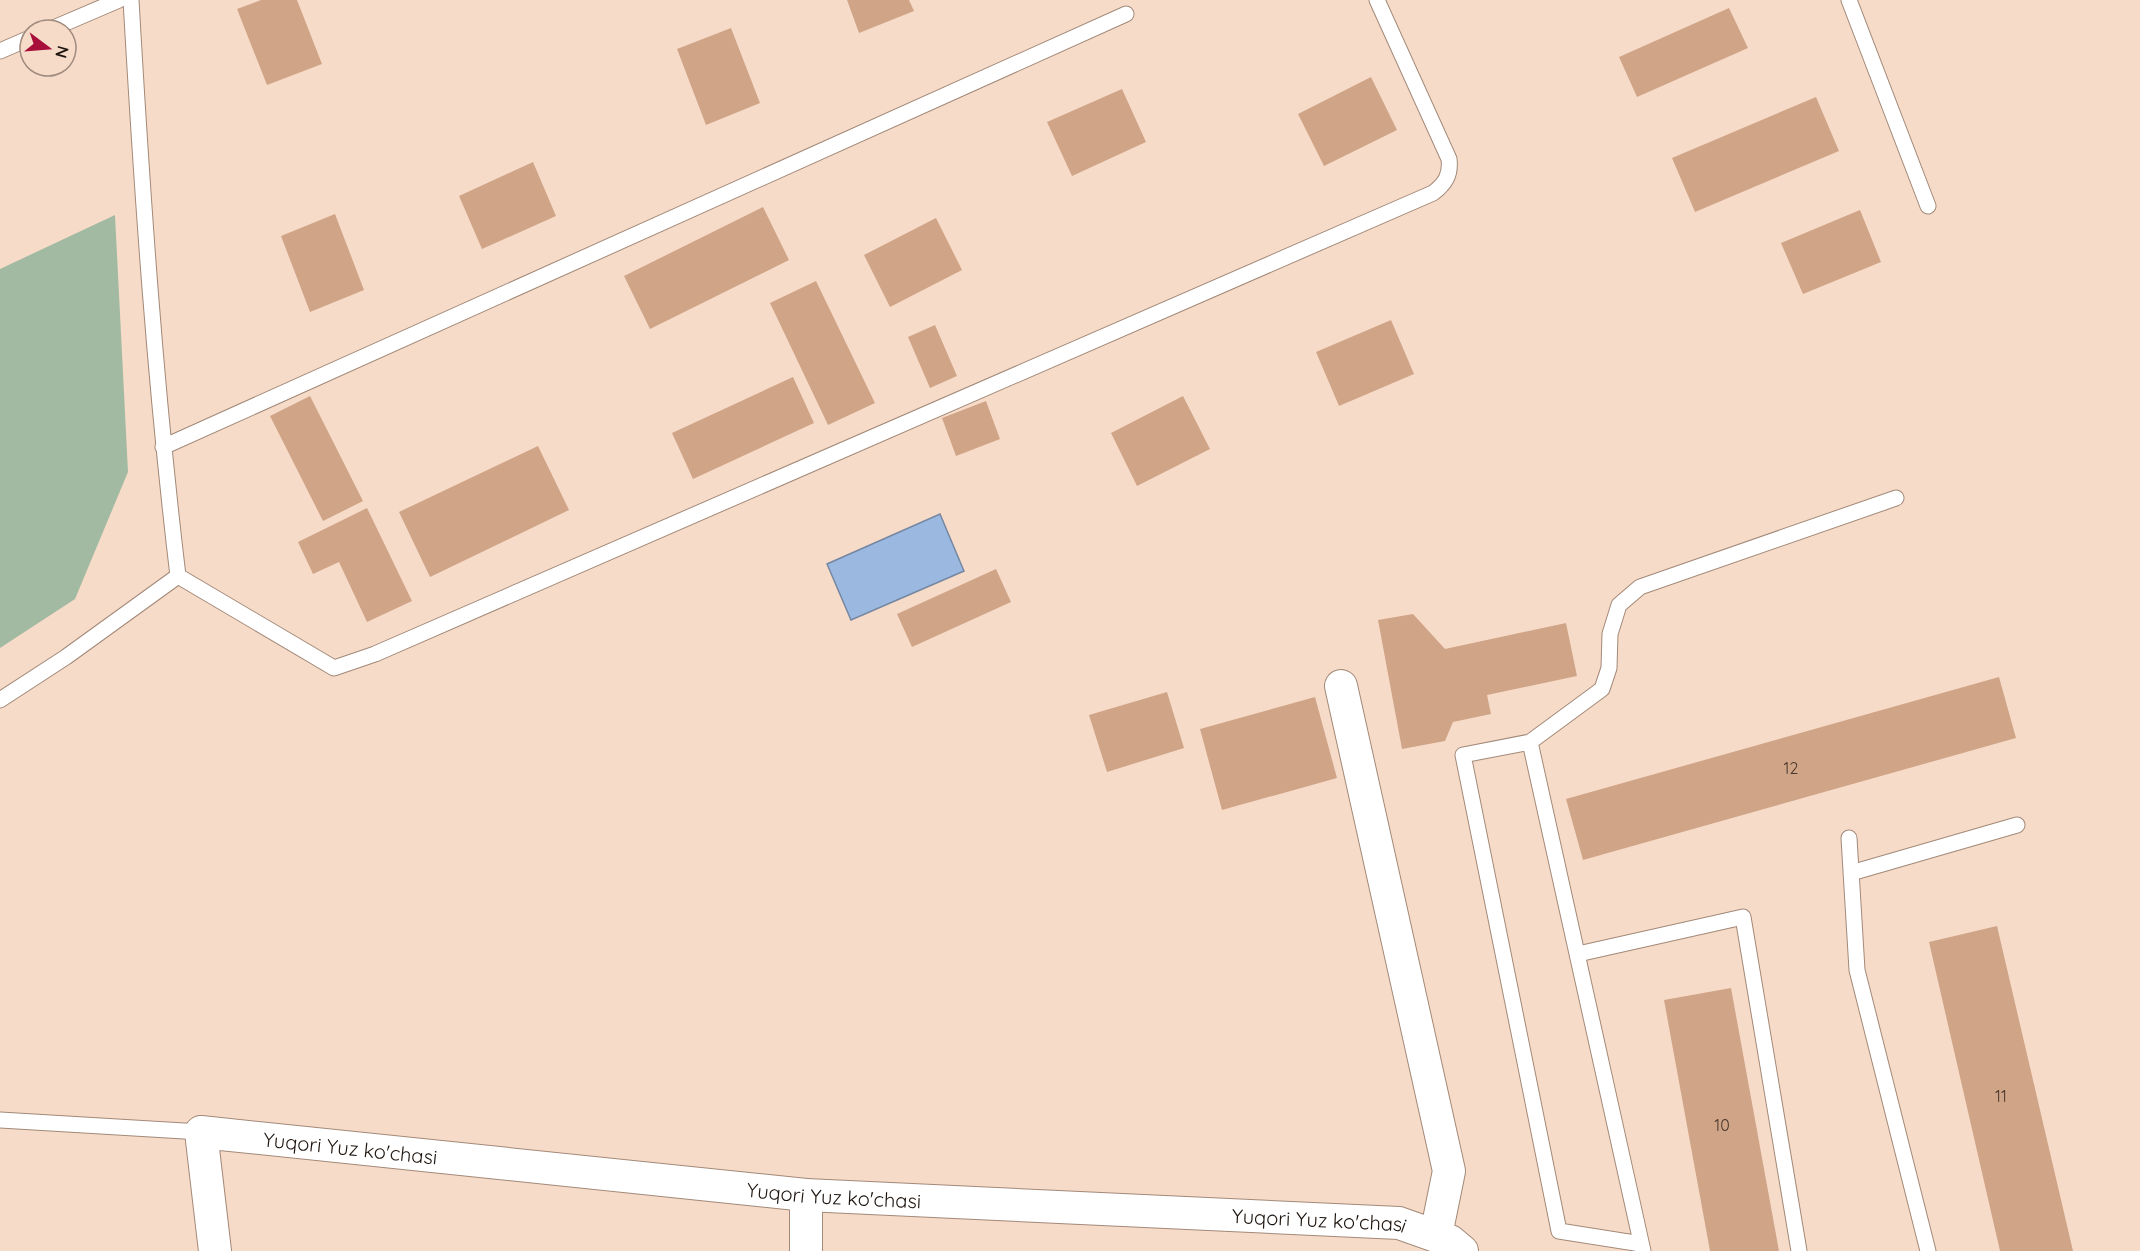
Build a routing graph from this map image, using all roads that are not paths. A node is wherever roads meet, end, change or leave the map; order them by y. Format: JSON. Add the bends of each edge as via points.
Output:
{"nodes":[{"id":1,"x":119,"y":0,"type":"edge"},
{"id":2,"x":131,"y":0,"type":"edge"},
{"id":3,"x":1377,"y":0,"type":"edge"},
{"id":4,"x":1849,"y":0,"type":"edge"},
{"id":5,"x":1126,"y":14,"type":"dead end"},
{"id":6,"x":77,"y":18,"type":"edge"},
{"id":7,"x":18,"y":43,"type":"edge"},
{"id":8,"x":0,"y":51,"type":"edge"},
{"id":9,"x":1928,"y":206,"type":"dead end"},
{"id":10,"x":163,"y":447,"type":"junction"},
{"id":11,"x":1896,"y":498,"type":"dead end"},
{"id":12,"x":178,"y":576,"type":"junction"},
{"id":13,"x":1341,"y":686,"type":"dead end"},
{"id":14,"x":0,"y":700,"type":"edge"},
{"id":15,"x":1530,"y":742,"type":"junction"},
{"id":16,"x":2018,"y":825,"type":"dead end"},
{"id":17,"x":1849,"y":838,"type":"dead end"},
{"id":18,"x":1851,"y":873,"type":"junction"},
{"id":19,"x":1578,"y":954,"type":"junction"},
{"id":20,"x":0,"y":1120,"type":"edge"},
{"id":21,"x":201,"y":1132,"type":"junction"},
{"id":22,"x":806,"y":1195,"type":"junction"},
{"id":23,"x":1436,"y":1235,"type":"junction"},
{"id":24,"x":1642,"y":1248,"type":"edge"},
{"id":25,"x":215,"y":1251,"type":"edge"},
{"id":26,"x":806,"y":1251,"type":"edge"},
{"id":27,"x":1462,"y":1251,"type":"edge"},
{"id":28,"x":1799,"y":1251,"type":"edge"},
{"id":29,"x":1928,"y":1251,"type":"edge"}],
"edges":[{"from":1,"to":6,"type":"lane"},
{"from":2,"to":10,"type":"lane"},
{"from":3,"to":12,"type":"lane","via":[[1449,159],[1447,179],[1433,193],[375,654],[334,668]]},
{"from":4,"to":9,"type":"lane"},
{"from":5,"to":10,"type":"lane"},
{"from":7,"to":8,"type":"lane"},
{"from":10,"to":12,"type":"lane"},
{"from":11,"to":15,"type":"lane","via":[[1641,587],[1619,605],[1610,634],[1609,668],[1602,689]]},
{"from":12,"to":14,"type":"lane"},
{"from":13,"to":23,"type":"street","via":[[1449,1171]]},
{"from":15,"to":19,"type":"lane"},
{"from":15,"to":24,"type":"lane","via":[[1463,755],[1558,1232]]},
{"from":16,"to":18,"type":"lane"},
{"from":17,"to":18,"type":"lane"},
{"from":18,"to":29,"type":"lane","via":[[1857,970]]},
{"from":19,"to":24,"type":"lane"},
{"from":19,"to":28,"type":"lane","via":[[1743,917]]},
{"from":20,"to":21,"type":"lane"},
{"from":21,"to":22,"type":"street","name":"Yuqori Yuz ko'chasi"},
{"from":21,"to":25,"type":"street"},
{"from":22,"to":23,"type":"street","name":"Yuqori Yuz ko'chasi","via":[[1399,1223]]},
{"from":22,"to":26,"type":"street"},
{"from":23,"to":27,"type":"street","name":"Yuqori Yuz ko'chasi"}]}
